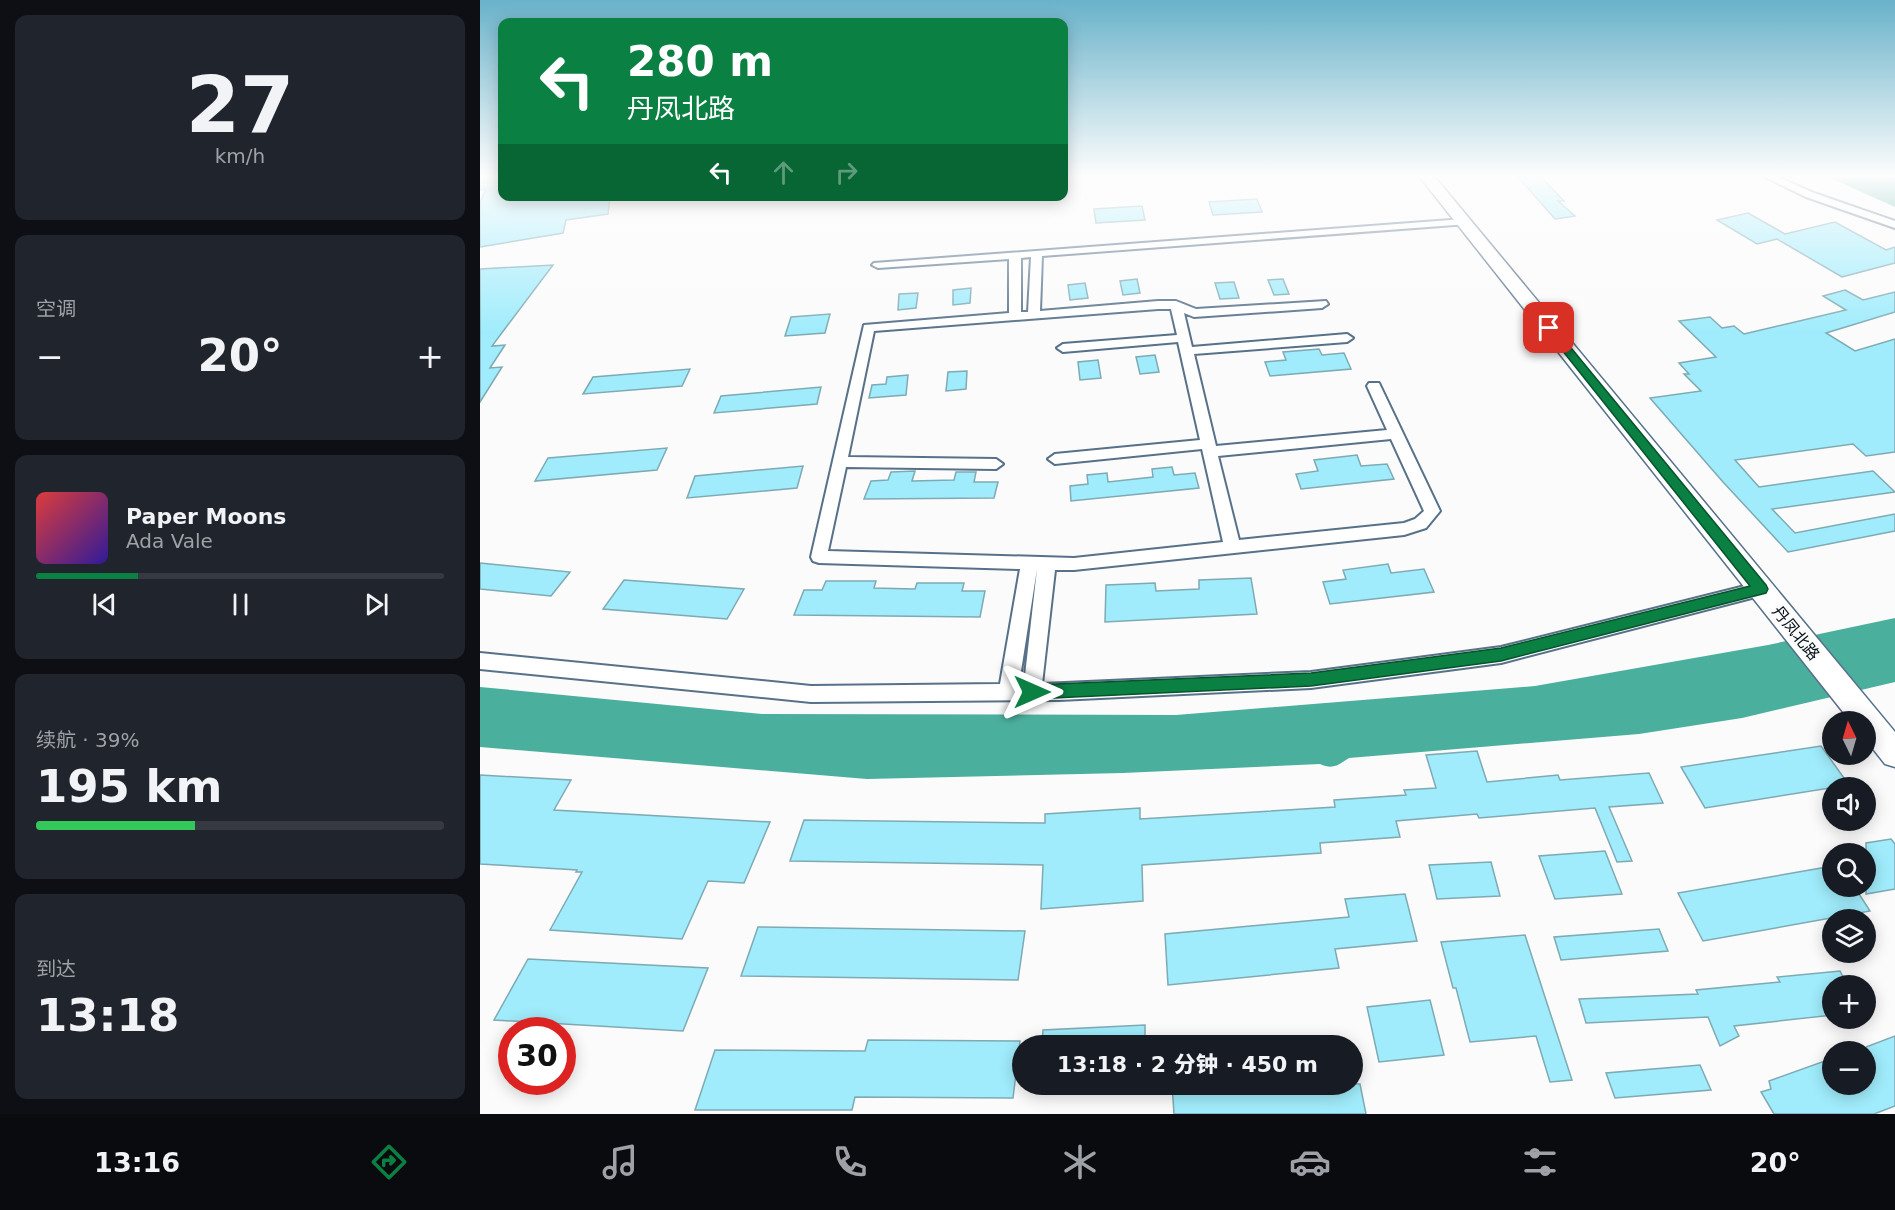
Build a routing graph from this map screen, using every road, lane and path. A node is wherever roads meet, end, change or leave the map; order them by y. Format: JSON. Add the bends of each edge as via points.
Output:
{"nodes":[{"id":1,"x":1382,"y":228,"type":"edge"},
{"id":2,"x":1469,"y":228,"type":"edge"},
{"id":3,"x":1037,"y":253,"type":"junction"},
{"id":4,"x":1015,"y":255,"type":"junction"},
{"id":5,"x":878,"y":265,"type":"dead end"},
{"id":6,"x":1322,"y":304,"type":"dead end"},
{"id":7,"x":1176,"y":305,"type":"junction"},
{"id":8,"x":1034,"y":315,"type":"junction"},
{"id":9,"x":1015,"y":316,"type":"junction"},
{"id":10,"x":1347,"y":338,"type":"dead end"},
{"id":11,"x":1185,"y":345,"type":"junction"},
{"id":12,"x":1063,"y":348,"type":"dead end"},
{"id":13,"x":1374,"y":386,"type":"dead end"},
{"id":14,"x":1396,"y":434,"type":"junction"},
{"id":15,"x":1209,"y":448,"type":"junction"},
{"id":16,"x":1055,"y":459,"type":"dead end"},
{"id":17,"x":839,"y":462,"type":"junction"},
{"id":18,"x":996,"y":464,"type":"dead end"},
{"id":19,"x":1232,"y":547,"type":"junction"},
{"id":20,"x":1039,"y":563,"type":"junction"},
{"id":21,"x":1761,"y":589,"type":"junction"},
{"id":22,"x":480,"y":661,"type":"edge"},
{"id":23,"x":1008,"y":692,"type":"junction"},
{"id":24,"x":1032,"y":692,"type":"junction"},
{"id":25,"x":1895,"y":754,"type":"edge"}],
"edges":[{"from":1,"to":3,"type":"street"},
{"from":2,"to":21,"type":"main road","name":"丹凤北路"},
{"from":3,"to":4,"type":"street"},
{"from":3,"to":8,"type":"street"},
{"from":4,"to":5,"type":"street"},
{"from":4,"to":9,"type":"street"},
{"from":6,"to":7,"type":"street","via":[[1194,313]]},
{"from":7,"to":8,"type":"street"},
{"from":7,"to":11,"type":"street"},
{"from":8,"to":9,"type":"street"},
{"from":9,"to":17,"type":"street","via":[[868,328]]},
{"from":10,"to":11,"type":"street"},
{"from":11,"to":12,"type":"street"},
{"from":11,"to":15,"type":"street"},
{"from":13,"to":14,"type":"street"},
{"from":14,"to":15,"type":"street"},
{"from":14,"to":19,"type":"street","via":[[1432,511],[1427,520],[1404,529]]},
{"from":15,"to":16,"type":"street"},
{"from":15,"to":19,"type":"street"},
{"from":17,"to":18,"type":"street"},
{"from":17,"to":20,"type":"street","via":[[819,557]]},
{"from":19,"to":20,"type":"street","via":[[1074,564]]},
{"from":20,"to":23,"type":"street"},
{"from":20,"to":24,"type":"street"},
{"from":21,"to":24,"type":"street","via":[[1501,655],[1311,680]]},
{"from":21,"to":25,"type":"main road","name":"丹凤北路"},
{"from":22,"to":23,"type":"street","via":[[811,694]]},
{"from":23,"to":24,"type":"street"}]}
